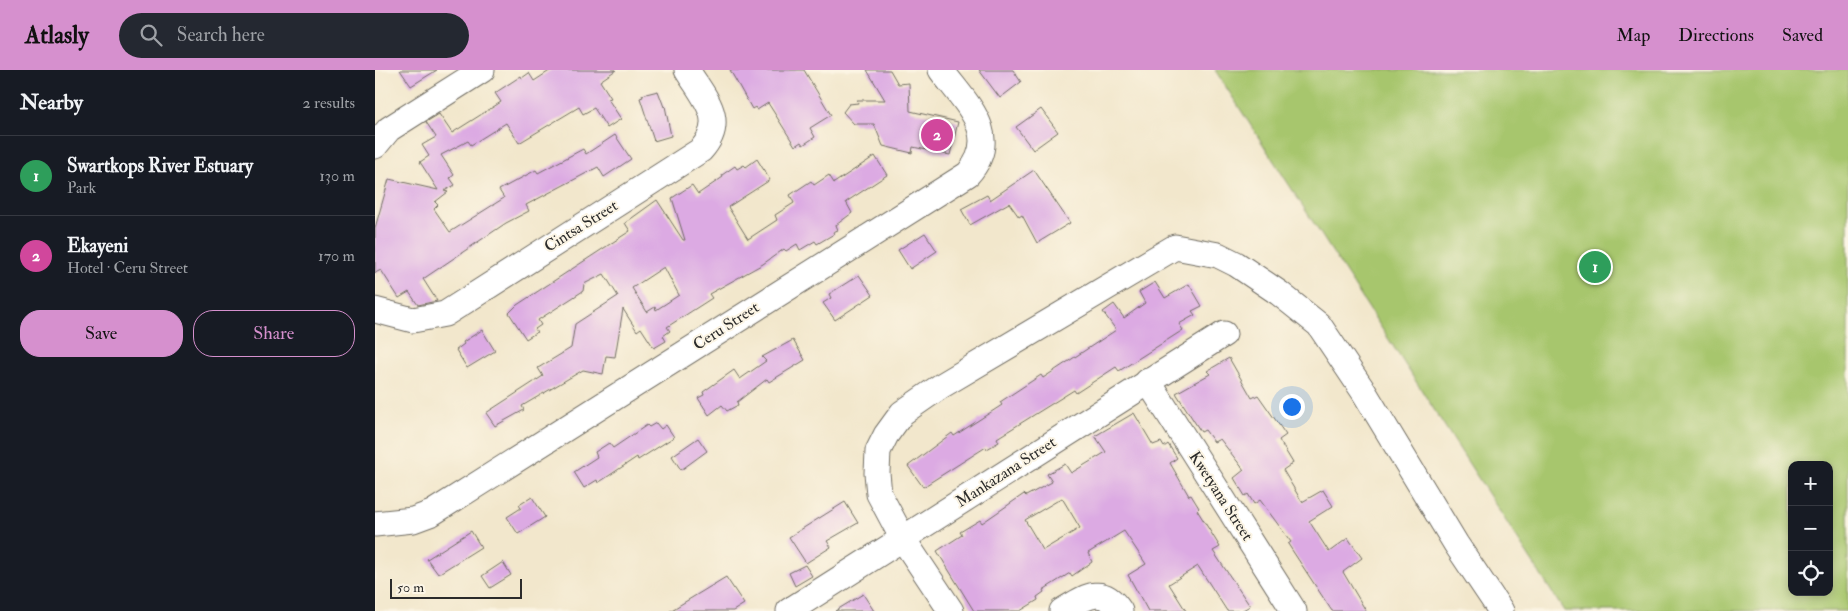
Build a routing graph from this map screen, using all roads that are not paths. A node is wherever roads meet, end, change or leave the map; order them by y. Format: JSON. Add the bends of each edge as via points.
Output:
{"nodes":[{"id":1,"x":482,"y":70,"type":"edge"},
{"id":2,"x":687,"y":70,"type":"edge"},
{"id":3,"x":941,"y":70,"type":"edge"},
{"id":4,"x":375,"y":146,"type":"edge"},
{"id":5,"x":375,"y":310,"type":"edge"},
{"id":6,"x":1224,"y":334,"type":"dead end"},
{"id":7,"x":1148,"y":381,"type":"junction"},
{"id":8,"x":375,"y":524,"type":"edge"},
{"id":9,"x":903,"y":539,"type":"junction"},
{"id":10,"x":789,"y":611,"type":"edge"},
{"id":11,"x":951,"y":611,"type":"edge"},
{"id":12,"x":1062,"y":611,"type":"edge"},
{"id":13,"x":1120,"y":611,"type":"edge"},
{"id":14,"x":1294,"y":611,"type":"edge"},
{"id":15,"x":1501,"y":611,"type":"edge"}],
"edges":[{"from":1,"to":4,"type":"street","via":[[389,130]]},
{"from":2,"to":5,"type":"street","name":"Cintsa Street","via":[[712,111],[714,123],[710,140],[701,150],[445,314],[413,320]]},
{"from":3,"to":8,"type":"street","name":"Ceru Street","via":[[981,127],[979,162],[968,174],[432,513],[413,520]]},
{"from":6,"to":7,"type":"street","name":"Mankazana Street"},
{"from":7,"to":9,"type":"street","name":"Mankazana Street"},
{"from":7,"to":14,"type":"street","name":"Kwetyana Street"},
{"from":9,"to":10,"type":"street","name":"Mankazana Street"},
{"from":9,"to":11,"type":"street"},
{"from":9,"to":15,"type":"street","via":[[879,494],[877,473],[878,451],[902,413],[941,386],[1175,247],[1218,255],[1253,274],[1319,325],[1365,392],[1456,544]]},
{"from":12,"to":13,"type":"street","via":[[1085,597],[1098,595],[1113,601]]}]}
